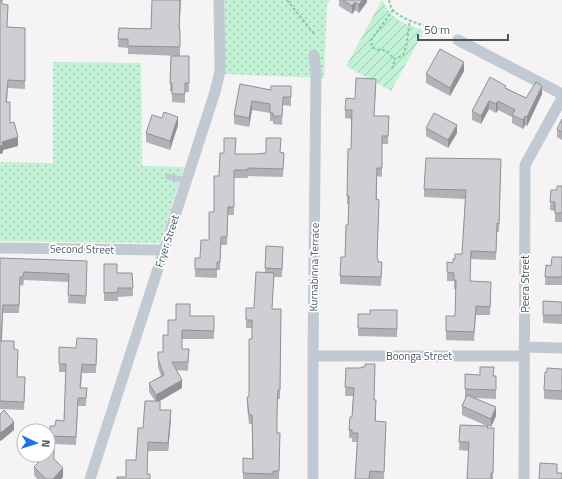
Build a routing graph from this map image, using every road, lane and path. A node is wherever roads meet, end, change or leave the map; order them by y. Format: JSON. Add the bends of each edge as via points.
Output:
{"nodes":[{"id":1,"x":219,"y":0,"type":"edge"},
{"id":2,"x":287,"y":0,"type":"edge"},
{"id":3,"x":393,"y":10,"type":"dead end"},
{"id":4,"x":410,"y":20,"type":"dead end"},
{"id":5,"x":315,"y":35,"type":"dead end"},
{"id":6,"x":458,"y":40,"type":"dead end"},
{"id":7,"x":314,"y":55,"type":"dead end"},
{"id":8,"x":395,"y":59,"type":"junction"},
{"id":9,"x":392,"y":69,"type":"dead end"},
{"id":10,"x":562,"y":94,"type":"edge"},
{"id":11,"x":562,"y":98,"type":"edge"},
{"id":12,"x":168,"y":176,"type":"dead end"},
{"id":13,"x":186,"y":180,"type":"junction"},
{"id":14,"x":0,"y":248,"type":"edge"},
{"id":15,"x":164,"y":250,"type":"junction"},
{"id":16,"x":562,"y":348,"type":"edge"},
{"id":17,"x":524,"y":352,"type":"junction"},
{"id":18,"x":313,"y":356,"type":"junction"},
{"id":19,"x":90,"y":479,"type":"edge"},
{"id":20,"x":313,"y":479,"type":"edge"},
{"id":21,"x":524,"y":479,"type":"edge"}],
"edges":[{"from":1,"to":13,"type":"street","name":"Fryer Street","via":[[220,72]]},
{"from":2,"to":5,"type":"path"},
{"from":3,"to":8,"type":"path","via":[[371,40],[372,47],[389,51]]},
{"from":4,"to":8,"type":"path","via":[[403,55]]},
{"from":6,"to":10,"type":"street"},
{"from":7,"to":18,"type":"street","name":"Kurnabinna Terrace","via":[[316,73]]},
{"from":8,"to":9,"type":"path"},
{"from":11,"to":17,"type":"street","name":"Peera Street","via":[[525,165]]},
{"from":12,"to":13,"type":"lane"},
{"from":13,"to":15,"type":"street","name":"Fryer Street"},
{"from":14,"to":15,"type":"street","name":"Second Street"},
{"from":15,"to":19,"type":"street","name":"Fryer Street"},
{"from":16,"to":17,"type":"street","name":"Boonga Street"},
{"from":17,"to":18,"type":"street","name":"Boonga Street"},
{"from":17,"to":21,"type":"street","name":"Peera Street"},
{"from":18,"to":20,"type":"street","name":"Kurnabinna Terrace"}]}
